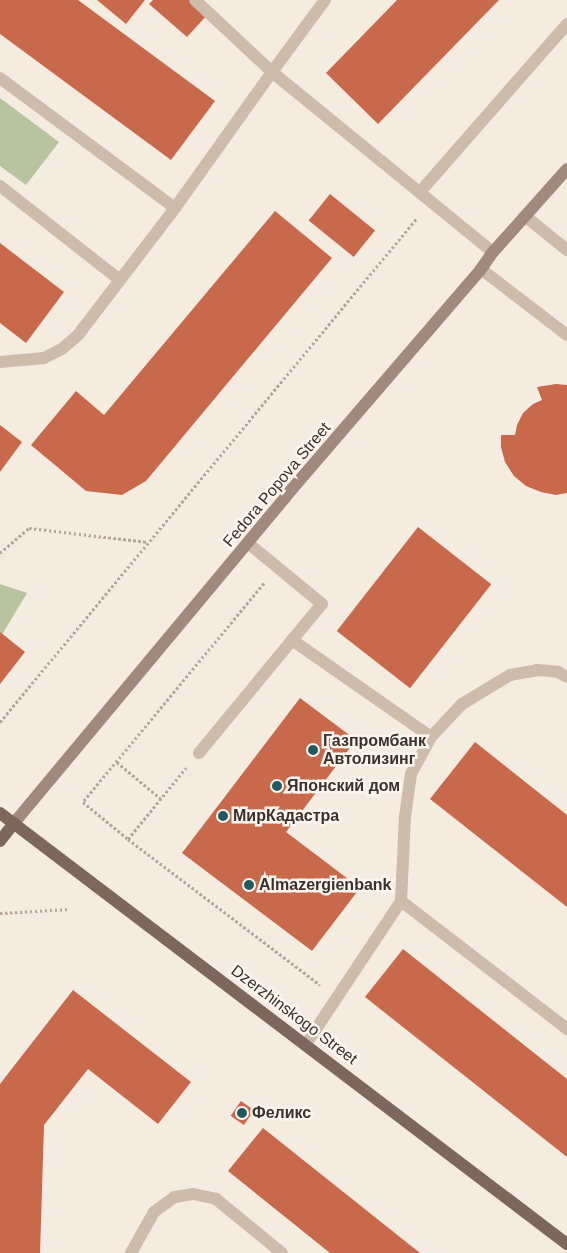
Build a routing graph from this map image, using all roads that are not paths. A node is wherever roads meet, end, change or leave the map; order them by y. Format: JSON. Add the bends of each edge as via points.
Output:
{"nodes":[{"id":1,"x":195,"y":0,"type":"edge"},
{"id":2,"x":325,"y":0,"type":"edge"},
{"id":3,"x":567,"y":24,"type":"edge"},
{"id":4,"x":272,"y":72,"type":"junction"},
{"id":5,"x":0,"y":78,"type":"edge"},
{"id":6,"x":567,"y":170,"type":"edge"},
{"id":7,"x":0,"y":186,"type":"edge"},
{"id":8,"x":420,"y":192,"type":"junction"},
{"id":9,"x":174,"y":208,"type":"junction"},
{"id":10,"x":525,"y":216,"type":"junction"},
{"id":11,"x":567,"y":250,"type":"edge"},
{"id":12,"x":493,"y":252,"type":"junction"},
{"id":13,"x":481,"y":269,"type":"junction"},
{"id":14,"x":120,"y":280,"type":"junction"},
{"id":15,"x":567,"y":335,"type":"edge"},
{"id":16,"x":0,"y":362,"type":"edge"},
{"id":17,"x":248,"y":543,"type":"junction"},
{"id":18,"x":292,"y":640,"type":"junction"},
{"id":19,"x":567,"y":677,"type":"edge"},
{"id":20,"x":431,"y":737,"type":"junction"},
{"id":21,"x":199,"y":753,"type":"road end"},
{"id":22,"x":0,"y":813,"type":"edge"},
{"id":23,"x":14,"y":823,"type":"junction"},
{"id":24,"x":0,"y":841,"type":"edge"},
{"id":25,"x":401,"y":900,"type":"junction"},
{"id":26,"x":567,"y":1029,"type":"edge"},
{"id":27,"x":306,"y":1044,"type":"junction"},
{"id":28,"x":567,"y":1244,"type":"edge"},
{"id":29,"x":130,"y":1253,"type":"edge"},
{"id":30,"x":282,"y":1253,"type":"edge"}],
"edges":[{"from":1,"to":4,"type":"lane"},
{"from":2,"to":4,"type":"lane"},
{"from":3,"to":8,"type":"lane"},
{"from":4,"to":8,"type":"lane"},
{"from":4,"to":9,"type":"lane"},
{"from":5,"to":9,"type":"lane"},
{"from":6,"to":10,"type":"street","name":"Fedora Popova Street"},
{"from":7,"to":14,"type":"lane"},
{"from":8,"to":12,"type":"lane"},
{"from":9,"to":14,"type":"lane"},
{"from":10,"to":11,"type":"lane"},
{"from":10,"to":12,"type":"street","name":"Fedora Popova Street"},
{"from":12,"to":13,"type":"street","name":"Fedora Popova Street"},
{"from":13,"to":15,"type":"lane"},
{"from":13,"to":17,"type":"street","name":"Fedora Popova Street"},
{"from":14,"to":16,"type":"lane","via":[[78,335],[62,349],[44,358]]},
{"from":17,"to":18,"type":"lane","via":[[322,604]]},
{"from":17,"to":23,"type":"street","name":"Fedora Popova Street"},
{"from":18,"to":20,"type":"lane"},
{"from":18,"to":21,"type":"lane"},
{"from":19,"to":20,"type":"lane","via":[[558,672],[537,670],[510,675],[462,704]]},
{"from":20,"to":25,"type":"lane","via":[[411,774],[404,817]]},
{"from":22,"to":23,"type":"main road","name":"Dzerzhinskogo Street"},
{"from":23,"to":24,"type":"main road"},
{"from":23,"to":27,"type":"main road","name":"Dzerzhinskogo Street"},
{"from":25,"to":26,"type":"lane"},
{"from":25,"to":27,"type":"lane"},
{"from":27,"to":28,"type":"main road","name":"Dzerzhinskogo Street"},
{"from":29,"to":30,"type":"lane","via":[[154,1212],[175,1198],[193,1194],[216,1199]]}]}
